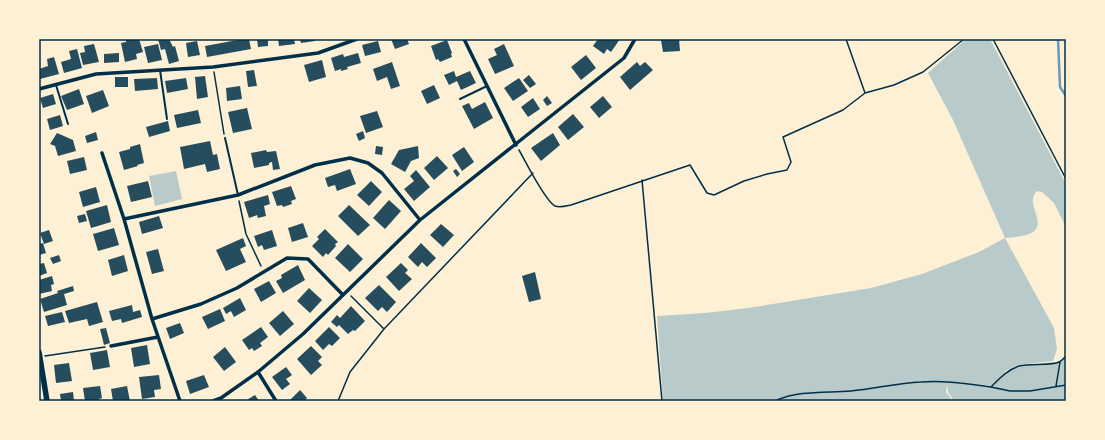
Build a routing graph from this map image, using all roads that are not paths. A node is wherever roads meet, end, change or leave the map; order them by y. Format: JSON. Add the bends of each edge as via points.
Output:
{"nodes":[{"id":1,"x":357,"y":39,"type":"edge"},
{"id":2,"x":464,"y":39,"type":"edge"},
{"id":3,"x":635,"y":39,"type":"edge"},
{"id":4,"x":160,"y":70,"type":"junction"},
{"id":5,"x":56,"y":85,"type":"junction"},
{"id":6,"x":487,"y":86,"type":"junction"},
{"id":7,"x":39,"y":89,"type":"edge"},
{"id":8,"x":460,"y":99,"type":"dead end"},
{"id":9,"x":167,"y":118,"type":"dead end"},
{"id":10,"x":68,"y":124,"type":"dead end"},
{"id":11,"x":225,"y":138,"type":"road end"},
{"id":12,"x":516,"y":145,"type":"junction"},
{"id":13,"x":102,"y":153,"type":"dead end"},
{"id":14,"x":238,"y":195,"type":"junction"},
{"id":15,"x":124,"y":219,"type":"junction"},
{"id":16,"x":420,"y":220,"type":"junction"},
{"id":17,"x":345,"y":293,"type":"junction"},
{"id":18,"x":152,"y":319,"type":"junction"},
{"id":19,"x":158,"y":338,"type":"junction"},
{"id":20,"x":111,"y":346,"type":"road end"},
{"id":21,"x":39,"y":355,"type":"edge"},
{"id":22,"x":258,"y":372,"type":"junction"},
{"id":23,"x":47,"y":401,"type":"edge"},
{"id":24,"x":180,"y":401,"type":"edge"},
{"id":25,"x":213,"y":401,"type":"edge"},
{"id":26,"x":276,"y":401,"type":"edge"}],
"edges":[{"from":1,"to":4,"type":"street","via":[[318,53],[213,67]]},
{"from":2,"to":6,"type":"street"},
{"from":3,"to":12,"type":"street","via":[[624,58]]},
{"from":4,"to":5,"type":"street","via":[[96,74]]},
{"from":4,"to":9,"type":"lane"},
{"from":5,"to":7,"type":"street"},
{"from":5,"to":10,"type":"lane"},
{"from":6,"to":8,"type":"lane"},
{"from":6,"to":12,"type":"street"},
{"from":11,"to":14,"type":"lane"},
{"from":12,"to":16,"type":"street"},
{"from":13,"to":15,"type":"street"},
{"from":14,"to":15,"type":"street"},
{"from":14,"to":16,"type":"street","via":[[314,165],[350,158],[368,163],[382,173]]},
{"from":15,"to":18,"type":"street"},
{"from":16,"to":17,"type":"street"},
{"from":17,"to":18,"type":"street","via":[[308,259],[287,258],[237,288],[201,304]]},
{"from":17,"to":22,"type":"street","via":[[303,334]]},
{"from":18,"to":19,"type":"street"},
{"from":19,"to":20,"type":"street"},
{"from":19,"to":24,"type":"street"},
{"from":21,"to":23,"type":"main road"},
{"from":22,"to":25,"type":"street"},
{"from":22,"to":26,"type":"street"}]}
